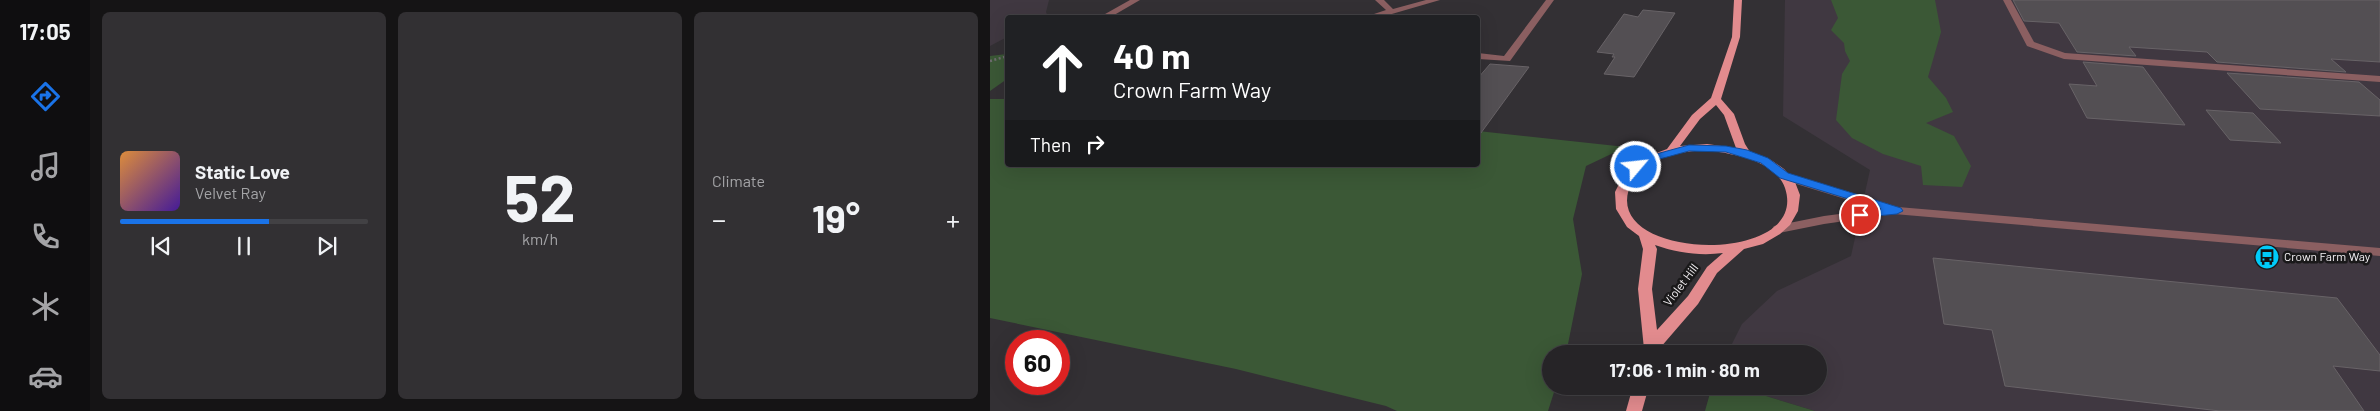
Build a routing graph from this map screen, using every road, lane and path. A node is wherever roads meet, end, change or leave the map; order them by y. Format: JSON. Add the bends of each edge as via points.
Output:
{"nodes":[{"id":1,"x":1136,"y":0,"type":"edge"},
{"id":2,"x":1379,"y":0,"type":"edge"},
{"id":3,"x":1436,"y":0,"type":"edge"},
{"id":4,"x":1550,"y":0,"type":"edge"},
{"id":5,"x":1738,"y":0,"type":"edge"},
{"id":6,"x":2007,"y":0,"type":"edge"},
{"id":7,"x":1391,"y":11,"type":"junction"},
{"id":8,"x":1108,"y":15,"type":"edge"},
{"id":9,"x":1377,"y":15,"type":"edge"},
{"id":10,"x":1480,"y":56,"type":"edge"},
{"id":11,"x":1005,"y":57,"type":"edge"},
{"id":12,"x":990,"y":61,"type":"edge"},
{"id":13,"x":2380,"y":79,"type":"edge"},
{"id":14,"x":1716,"y":99,"type":"junction"},
{"id":15,"x":1671,"y":151,"type":"junction"},
{"id":16,"x":1744,"y":152,"type":"junction"},
{"id":17,"x":1784,"y":176,"type":"junction"},
{"id":18,"x":1897,"y":211,"type":"junction"},
{"id":19,"x":1779,"y":229,"type":"junction"},
{"id":20,"x":1644,"y":234,"type":"junction"},
{"id":21,"x":1739,"y":247,"type":"junction"},
{"id":22,"x":2380,"y":252,"type":"edge"},
{"id":23,"x":1651,"y":345,"type":"edge"},
{"id":24,"x":1655,"y":345,"type":"edge"},
{"id":25,"x":1638,"y":395,"type":"edge"},
{"id":26,"x":1634,"y":411,"type":"edge"}],
"edges":[{"from":1,"to":8,"type":"street"},
{"from":2,"to":7,"type":"street"},
{"from":3,"to":7,"type":"street"},
{"from":4,"to":10,"type":"street","via":[[1507,59]]},
{"from":5,"to":14,"type":"main road","via":[[1736,37]]},
{"from":6,"to":13,"type":"street","via":[[2030,44],[2064,56]]},
{"from":7,"to":9,"type":"street"},
{"from":11,"to":12,"type":"path"},
{"from":14,"to":15,"type":"main road","via":[[1696,116]]},
{"from":14,"to":16,"type":"main road","via":[[1729,114],[1738,144]]},
{"from":15,"to":16,"type":"main road","via":[[1707,147]]},
{"from":15,"to":20,"type":"main road","via":[[1636,167],[1620,193],[1621,207]]},
{"from":16,"to":17,"type":"main road","via":[[1764,161]]},
{"from":17,"to":18,"type":"street"},
{"from":17,"to":19,"type":"main road","via":[[1792,186],[1794,202],[1790,216]]},
{"from":18,"to":19,"type":"street"},
{"from":18,"to":22,"type":"street"},
{"from":19,"to":21,"type":"main road","via":[[1761,240]]},
{"from":20,"to":21,"type":"main road","via":[[1688,249]]},
{"from":20,"to":23,"type":"main road","name":"Violet Hill","via":[[1650,248],[1645,289]]},
{"from":21,"to":24,"type":"main road","name":"Violet Hill","via":[[1712,270],[1693,300]]},
{"from":25,"to":26,"type":"main road"}]}
